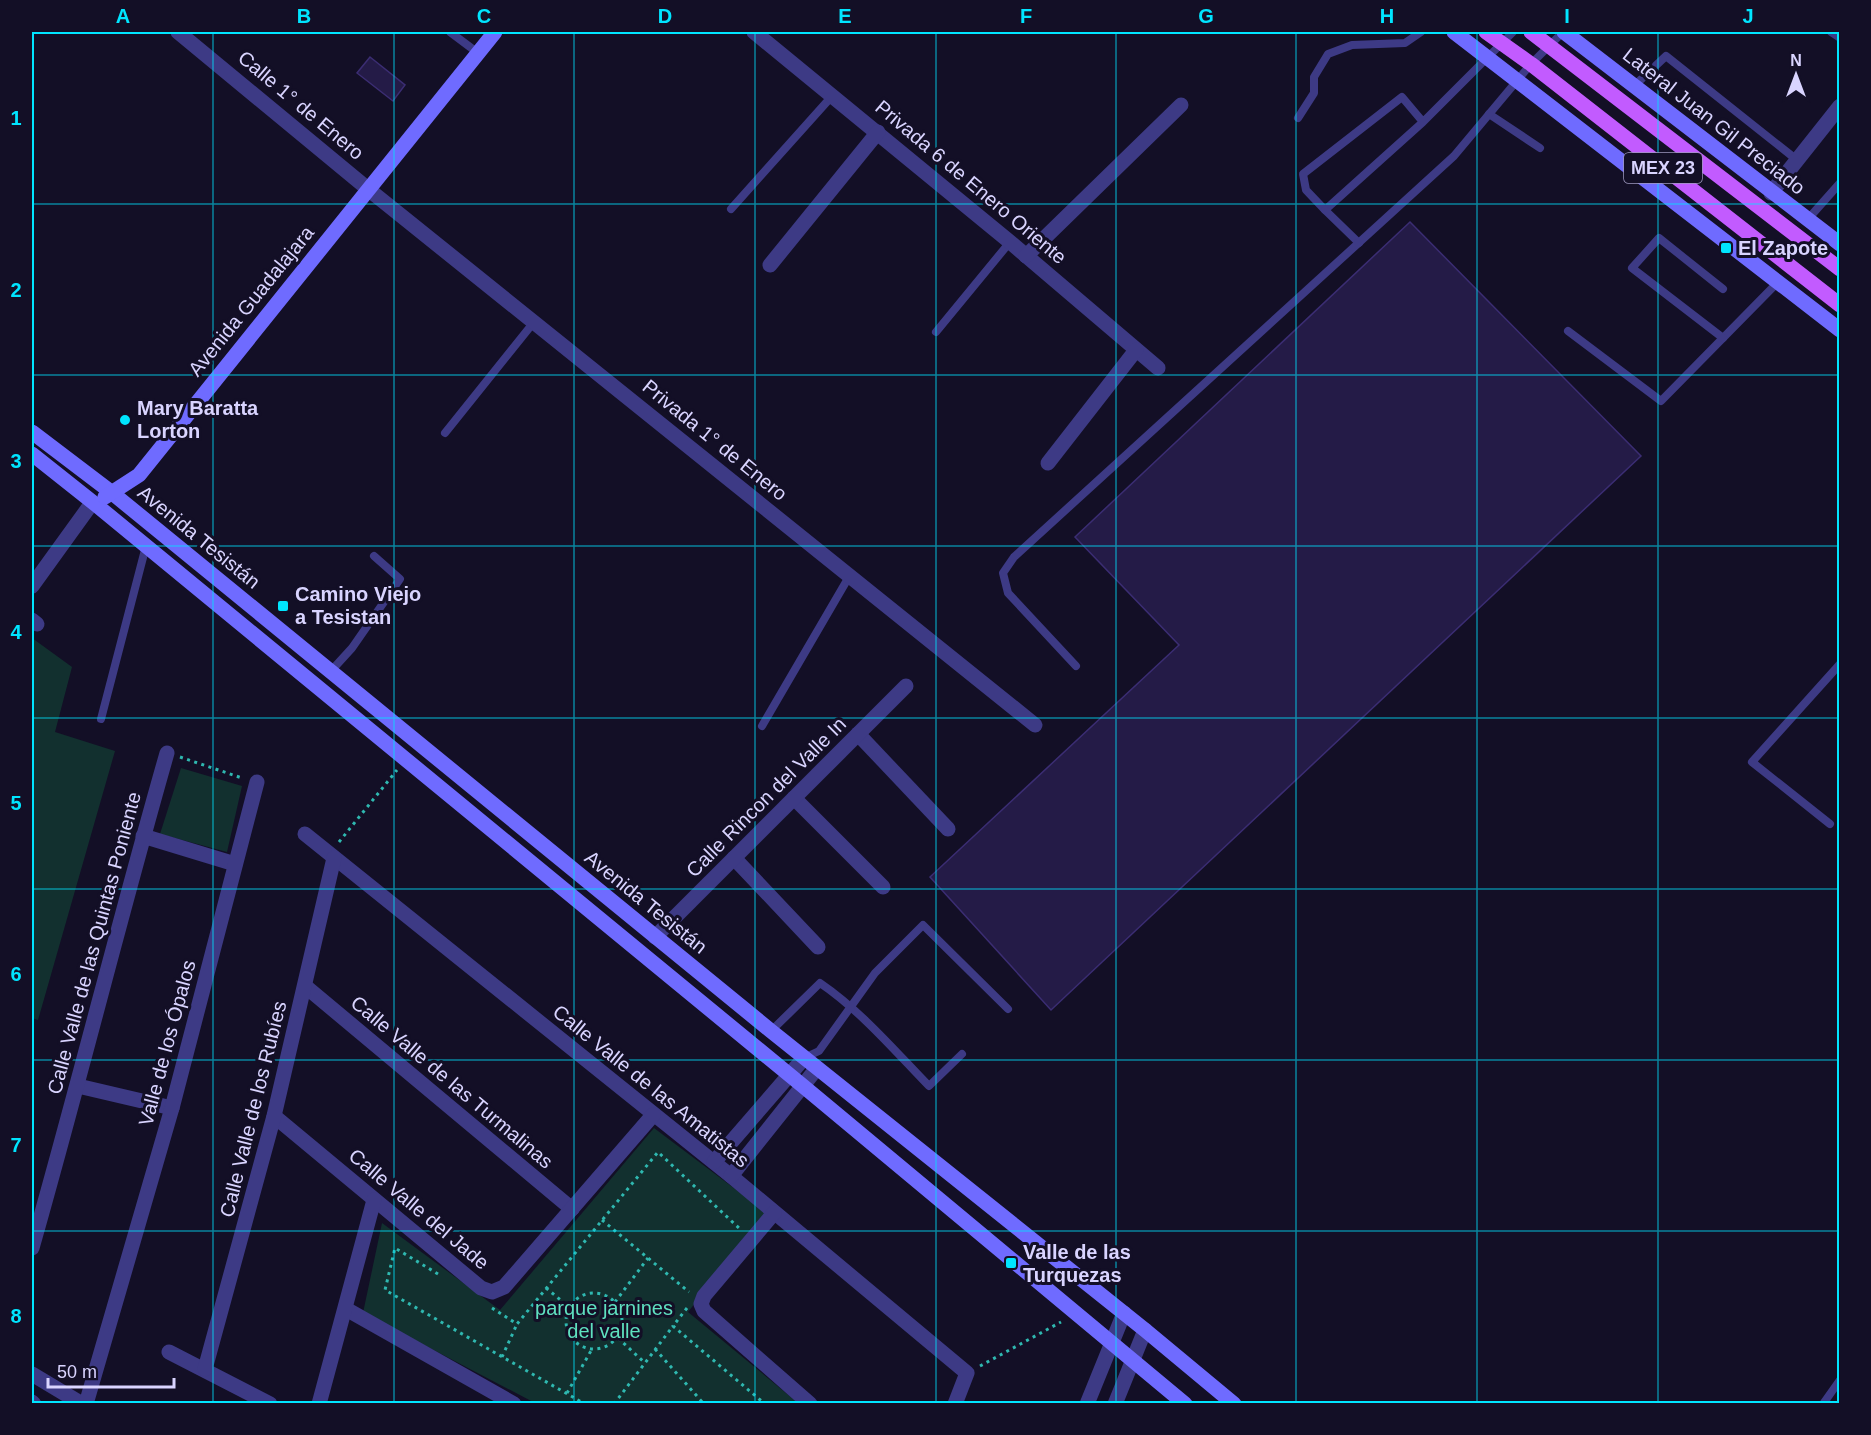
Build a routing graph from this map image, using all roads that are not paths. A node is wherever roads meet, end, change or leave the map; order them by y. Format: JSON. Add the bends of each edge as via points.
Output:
{"nodes":[{"id":1,"x":178,"y":32,"type":"edge"},
{"id":2,"x":450,"y":32,"type":"edge"},
{"id":3,"x":495,"y":32,"type":"edge"},
{"id":4,"x":754,"y":32,"type":"edge"},
{"id":5,"x":1421,"y":32,"type":"edge"},
{"id":6,"x":1454,"y":32,"type":"edge"},
{"id":7,"x":1486,"y":32,"type":"edge"},
{"id":8,"x":1513,"y":32,"type":"edge"},
{"id":9,"x":1531,"y":32,"type":"edge"},
{"id":10,"x":1563,"y":32,"type":"edge"},
{"id":11,"x":1831,"y":32,"type":"edge"},
{"id":12,"x":1839,"y":38,"type":"edge"},
{"id":13,"x":1501,"y":43,"type":"junction"},
{"id":14,"x":1550,"y":46,"type":"junction"},
{"id":15,"x":478,"y":53,"type":"junction"},
{"id":16,"x":1486,"y":56,"type":"junction"},
{"id":17,"x":1531,"y":64,"type":"junction"},
{"id":18,"x":1518,"y":80,"type":"junction"},
{"id":19,"x":1634,"y":86,"type":"junction"},
{"id":20,"x":833,"y":95,"type":"junction"},
{"id":21,"x":1181,"y":105,"type":"dead end"},
{"id":22,"x":1839,"y":106,"type":"edge"},
{"id":23,"x":1489,"y":114,"type":"junction"},
{"id":24,"x":1298,"y":118,"type":"dead end"},
{"id":25,"x":1423,"y":122,"type":"junction"},
{"id":26,"x":878,"y":132,"type":"junction"},
{"id":27,"x":1540,"y":148,"type":"dead end"},
{"id":28,"x":1797,"y":160,"type":"junction"},
{"id":29,"x":1839,"y":183,"type":"edge"},
{"id":30,"x":368,"y":189,"type":"junction"},
{"id":31,"x":1833,"y":190,"type":"junction"},
{"id":32,"x":1772,"y":193,"type":"junction"},
{"id":33,"x":1839,"y":197,"type":"edge"},
{"id":34,"x":730,"y":209,"type":"dead end"},
{"id":35,"x":1326,"y":210,"type":"junction"},
{"id":36,"x":1808,"y":219,"type":"junction"},
{"id":37,"x":1010,"y":242,"type":"junction"},
{"id":38,"x":1359,"y":243,"type":"junction"},
{"id":39,"x":1839,"y":244,"type":"edge"},
{"id":40,"x":1026,"y":256,"type":"junction"},
{"id":41,"x":770,"y":265,"type":"dead end"},
{"id":42,"x":1839,"y":269,"type":"edge"},
{"id":43,"x":1778,"y":282,"type":"junction"},
{"id":44,"x":1723,"y":289,"type":"dead end"},
{"id":45,"x":1839,"y":305,"type":"edge"},
{"id":46,"x":534,"y":322,"type":"junction"},
{"id":47,"x":1839,"y":330,"type":"edge"},
{"id":48,"x":1568,"y":331,"type":"dead end"},
{"id":49,"x":936,"y":332,"type":"dead end"},
{"id":50,"x":1723,"y":338,"type":"junction"},
{"id":51,"x":1136,"y":350,"type":"junction"},
{"id":52,"x":1158,"y":368,"type":"dead end"},
{"id":53,"x":32,"y":432,"type":"edge"},
{"id":54,"x":445,"y":433,"type":"dead end"},
{"id":55,"x":32,"y":454,"type":"edge"},
{"id":56,"x":1048,"y":463,"type":"dead end"},
{"id":57,"x":111,"y":492,"type":"junction"},
{"id":58,"x":95,"y":504,"type":"junction"},
{"id":59,"x":146,"y":546,"type":"junction"},
{"id":60,"x":374,"y":556,"type":"dead end"},
{"id":61,"x":849,"y":575,"type":"junction"},
{"id":62,"x":32,"y":586,"type":"edge"},
{"id":63,"x":1839,"y":664,"type":"edge"},
{"id":64,"x":1076,"y":666,"type":"dead end"},
{"id":65,"x":331,"y":670,"type":"junction"},
{"id":66,"x":906,"y":686,"type":"dead end"},
{"id":67,"x":101,"y":719,"type":"dead end"},
{"id":68,"x":1035,"y":725,"type":"dead end"},
{"id":69,"x":762,"y":726,"type":"dead end"},
{"id":70,"x":858,"y":734,"type":"junction"},
{"id":71,"x":167,"y":753,"type":"road end"},
{"id":72,"x":257,"y":782,"type":"road end"},
{"id":73,"x":794,"y":798,"type":"junction"},
{"id":74,"x":1830,"y":824,"type":"dead end"},
{"id":75,"x":948,"y":829,"type":"dead end"},
{"id":76,"x":305,"y":834,"type":"dead end"},
{"id":77,"x":143,"y":836,"type":"junction"},
{"id":78,"x":334,"y":858,"type":"junction"},
{"id":79,"x":734,"y":858,"type":"junction"},
{"id":80,"x":235,"y":864,"type":"junction"},
{"id":81,"x":883,"y":887,"type":"dead end"},
{"id":82,"x":655,"y":937,"type":"junction"},
{"id":83,"x":818,"y":947,"type":"dead end"},
{"id":84,"x":305,"y":987,"type":"junction"},
{"id":85,"x":851,"y":1009,"type":"junction"},
{"id":86,"x":1008,"y":1009,"type":"dead end"},
{"id":87,"x":771,"y":1031,"type":"junction"},
{"id":88,"x":819,"y":1051,"type":"junction"},
{"id":89,"x":962,"y":1054,"type":"dead end"},
{"id":90,"x":804,"y":1058,"type":"junction"},
{"id":91,"x":817,"y":1068,"type":"junction"},
{"id":92,"x":789,"y":1074,"type":"junction"},
{"id":93,"x":78,"y":1086,"type":"junction"},
{"id":94,"x":803,"y":1086,"type":"junction"},
{"id":95,"x":172,"y":1108,"type":"junction"},
{"id":96,"x":653,"y":1115,"type":"junction"},
{"id":97,"x":274,"y":1116,"type":"junction"},
{"id":98,"x":714,"y":1162,"type":"junction"},
{"id":99,"x":730,"y":1176,"type":"junction"},
{"id":100,"x":374,"y":1200,"type":"junction"},
{"id":101,"x":572,"y":1209,"type":"junction"},
{"id":102,"x":774,"y":1213,"type":"junction"},
{"id":103,"x":32,"y":1248,"type":"edge"},
{"id":104,"x":346,"y":1309,"type":"junction"},
{"id":105,"x":1124,"y":1313,"type":"junction"},
{"id":106,"x":1145,"y":1330,"type":"junction"},
{"id":107,"x":1112,"y":1343,"type":"junction"},
{"id":108,"x":169,"y":1352,"type":"dead end"},
{"id":109,"x":1133,"y":1361,"type":"junction"},
{"id":110,"x":206,"y":1369,"type":"junction"},
{"id":111,"x":32,"y":1374,"type":"edge"},
{"id":112,"x":1839,"y":1380,"type":"edge"},
{"id":113,"x":82,"y":1404,"type":"edge"},
{"id":114,"x":86,"y":1404,"type":"edge"},
{"id":115,"x":270,"y":1404,"type":"edge"},
{"id":116,"x":319,"y":1404,"type":"edge"},
{"id":117,"x":514,"y":1404,"type":"edge"},
{"id":118,"x":810,"y":1404,"type":"edge"},
{"id":119,"x":955,"y":1404,"type":"edge"},
{"id":120,"x":1087,"y":1404,"type":"edge"},
{"id":121,"x":1115,"y":1404,"type":"edge"},
{"id":122,"x":1185,"y":1404,"type":"edge"},
{"id":123,"x":1234,"y":1404,"type":"edge"},
{"id":124,"x":1823,"y":1404,"type":"edge"}],
"edges":[{"from":1,"to":30,"type":"street","name":"Calle 1° de Enero"},
{"from":2,"to":15,"type":"lane"},
{"from":3,"to":15,"type":"street","name":"Avenida Guadalajara"},
{"from":4,"to":20,"type":"street","name":"Privada 6 de Enero Oriente"},
{"from":5,"to":24,"type":"lane","via":[[1405,43],[1352,45],[1328,54],[1314,77],[1314,93]]},
{"from":6,"to":16,"type":"street"},
{"from":7,"to":13,"type":"main road","number":"MEX 23"},
{"from":8,"to":13,"type":"lane"},
{"from":9,"to":14,"type":"main road","number":"MEX 23"},
{"from":10,"to":14,"type":"lane"},
{"from":10,"to":19,"type":"street","name":"Lateral Juan Gil Preciado"},
{"from":11,"to":12,"type":"lane"},
{"from":13,"to":16,"type":"lane"},
{"from":13,"to":17,"type":"main road","number":"MEX 23"},
{"from":14,"to":17,"type":"lane"},
{"from":14,"to":42,"type":"main road","number":"MEX 23"},
{"from":15,"to":30,"type":"street","name":"Avenida Guadalajara"},
{"from":16,"to":18,"type":"street"},
{"from":16,"to":25,"type":"lane"},
{"from":17,"to":18,"type":"lane"},
{"from":17,"to":45,"type":"main road","number":"MEX 23"},
{"from":18,"to":23,"type":"lane"},
{"from":18,"to":43,"type":"street"},
{"from":19,"to":28,"type":"lane","via":[[1666,56]]},
{"from":19,"to":32,"type":"street","name":"Lateral Juan Gil Preciado"},
{"from":20,"to":26,"type":"street","name":"Privada 6 de Enero Oriente"},
{"from":20,"to":34,"type":"lane"},
{"from":21,"to":40,"type":"street"},
{"from":22,"to":28,"type":"street"},
{"from":23,"to":27,"type":"lane"},
{"from":23,"to":38,"type":"lane","via":[[1454,156]]},
{"from":25,"to":35,"type":"lane"},
{"from":25,"to":35,"type":"lane","via":[[1402,96],[1303,174],[1306,190]]},
{"from":26,"to":37,"type":"street","name":"Privada 6 de Enero Oriente"},
{"from":26,"to":41,"type":"street"},
{"from":28,"to":32,"type":"street"},
{"from":29,"to":31,"type":"lane"},
{"from":30,"to":46,"type":"street","name":"Privada 1° de Enero"},
{"from":30,"to":57,"type":"street","name":"Avenida Guadalajara","via":[[139,475]]},
{"from":31,"to":33,"type":"lane"},
{"from":31,"to":36,"type":"lane"},
{"from":32,"to":36,"type":"street","name":"Lateral Juan Gil Preciado"},
{"from":35,"to":38,"type":"lane"},
{"from":36,"to":39,"type":"street","name":"Lateral Juan Gil Preciado"},
{"from":37,"to":40,"type":"street","name":"Privada 6 de Enero Oriente"},
{"from":37,"to":49,"type":"lane"},
{"from":38,"to":64,"type":"lane","via":[[1014,557],[1004,573],[1008,593]]},
{"from":40,"to":51,"type":"street","name":"Privada 6 de Enero Oriente"},
{"from":43,"to":47,"type":"street"},
{"from":43,"to":50,"type":"lane"},
{"from":44,"to":50,"type":"lane","via":[[1659,238],[1632,268]]},
{"from":46,"to":54,"type":"lane"},
{"from":46,"to":61,"type":"street","name":"Privada 1° de Enero"},
{"from":48,"to":50,"type":"lane","via":[[1661,401]]},
{"from":51,"to":52,"type":"street","name":"Privada 6 de Enero Oriente"},
{"from":51,"to":56,"type":"street"},
{"from":53,"to":57,"type":"street","name":"Avenida Tesistán"},
{"from":55,"to":58,"type":"street","name":"Avenida Tesistán"},
{"from":57,"to":58,"type":"street","name":"Avenida Guadalajara"},
{"from":57,"to":65,"type":"street","name":"Avenida Tesistán"},
{"from":58,"to":59,"type":"street","name":"Avenida Tesistán"},
{"from":58,"to":62,"type":"street","name":"Avenida Guadalajara"},
{"from":59,"to":67,"type":"lane"},
{"from":59,"to":92,"type":"street","name":"Avenida Tesistán"},
{"from":60,"to":65,"type":"lane","via":[[400,579],[352,648]]},
{"from":61,"to":68,"type":"street","name":"Privada 1° de Enero"},
{"from":61,"to":69,"type":"lane"},
{"from":63,"to":74,"type":"lane","via":[[1752,762]]},
{"from":65,"to":82,"type":"street","name":"Avenida Tesistán"},
{"from":66,"to":70,"type":"street","name":"Calle Rincon del Valle In"},
{"from":70,"to":73,"type":"street","name":"Calle Rincon del Valle In"},
{"from":70,"to":75,"type":"street"},
{"from":71,"to":77,"type":"street","name":"Calle Valle de las Quintas Poniente"},
{"from":72,"to":80,"type":"street","name":"Valle de los Ópalos"},
{"from":73,"to":79,"type":"street","name":"Calle Rincon del Valle In"},
{"from":73,"to":81,"type":"street"},
{"from":76,"to":78,"type":"street","name":"Calle Valle de las Amatistas"},
{"from":77,"to":80,"type":"street"},
{"from":77,"to":93,"type":"street","name":"Calle Valle de las Quintas Poniente"},
{"from":78,"to":84,"type":"street","name":"Calle Valle de los Rubíes"},
{"from":78,"to":96,"type":"street","name":"Calle Valle de las Amatistas"},
{"from":79,"to":82,"type":"street","name":"Calle Rincon del Valle In"},
{"from":79,"to":83,"type":"street"},
{"from":80,"to":95,"type":"street","name":"Valle de los Ópalos"},
{"from":82,"to":87,"type":"street","name":"Avenida Tesistán"},
{"from":84,"to":97,"type":"street","name":"Calle Valle de los Rubíes"},
{"from":84,"to":101,"type":"street","name":"Calle Valle de las Turmalinas"},
{"from":85,"to":86,"type":"lane","via":[[875,973],[923,925]]},
{"from":85,"to":87,"type":"lane","via":[[820,983]]},
{"from":85,"to":88,"type":"lane"},
{"from":85,"to":89,"type":"lane","via":[[929,1086]]},
{"from":87,"to":90,"type":"street","name":"Avenida Tesistán"},
{"from":88,"to":90,"type":"lane"},
{"from":88,"to":91,"type":"lane"},
{"from":90,"to":91,"type":"street","name":"Avenida Tesistán"},
{"from":90,"to":92,"type":"street"},
{"from":91,"to":94,"type":"street"},
{"from":91,"to":105,"type":"street","name":"Avenida Tesistán"},
{"from":92,"to":94,"type":"street","name":"Avenida Tesistán"},
{"from":92,"to":98,"type":"street"},
{"from":93,"to":95,"type":"street"},
{"from":93,"to":103,"type":"street","name":"Calle Valle de las Quintas Poniente"},
{"from":94,"to":99,"type":"street"},
{"from":94,"to":107,"type":"street","name":"Avenida Tesistán"},
{"from":95,"to":114,"type":"street","name":"Valle de los Ópalos"},
{"from":96,"to":98,"type":"street","name":"Calle Valle de las Amatistas"},
{"from":96,"to":101,"type":"street","name":"Calle Valle del Jade"},
{"from":97,"to":100,"type":"street","name":"Calle Valle del Jade"},
{"from":97,"to":110,"type":"street","name":"Calle Valle de los Rubíes"},
{"from":98,"to":99,"type":"street","name":"Calle Valle de las Amatistas"},
{"from":99,"to":102,"type":"street","name":"Calle Valle de las Amatistas"},
{"from":100,"to":101,"type":"street","name":"Calle Valle del Jade","via":[[481,1288],[492,1292],[504,1287]]},
{"from":100,"to":104,"type":"street"},
{"from":102,"to":118,"type":"street","via":[[701,1304],[704,1311]]},
{"from":102,"to":119,"type":"street","name":"Calle Valle de las Amatistas","via":[[967,1373]]},
{"from":104,"to":116,"type":"street"},
{"from":104,"to":117,"type":"street"},
{"from":105,"to":106,"type":"street","name":"Avenida Tesistán"},
{"from":105,"to":107,"type":"street"},
{"from":106,"to":109,"type":"street"},
{"from":106,"to":123,"type":"street","name":"Avenida Tesistán"},
{"from":107,"to":109,"type":"street","name":"Avenida Tesistán"},
{"from":107,"to":120,"type":"street"},
{"from":108,"to":110,"type":"street"},
{"from":109,"to":121,"type":"street"},
{"from":109,"to":122,"type":"street","name":"Avenida Tesistán"},
{"from":110,"to":115,"type":"street"},
{"from":111,"to":113,"type":"street"},
{"from":112,"to":124,"type":"lane"}]}
